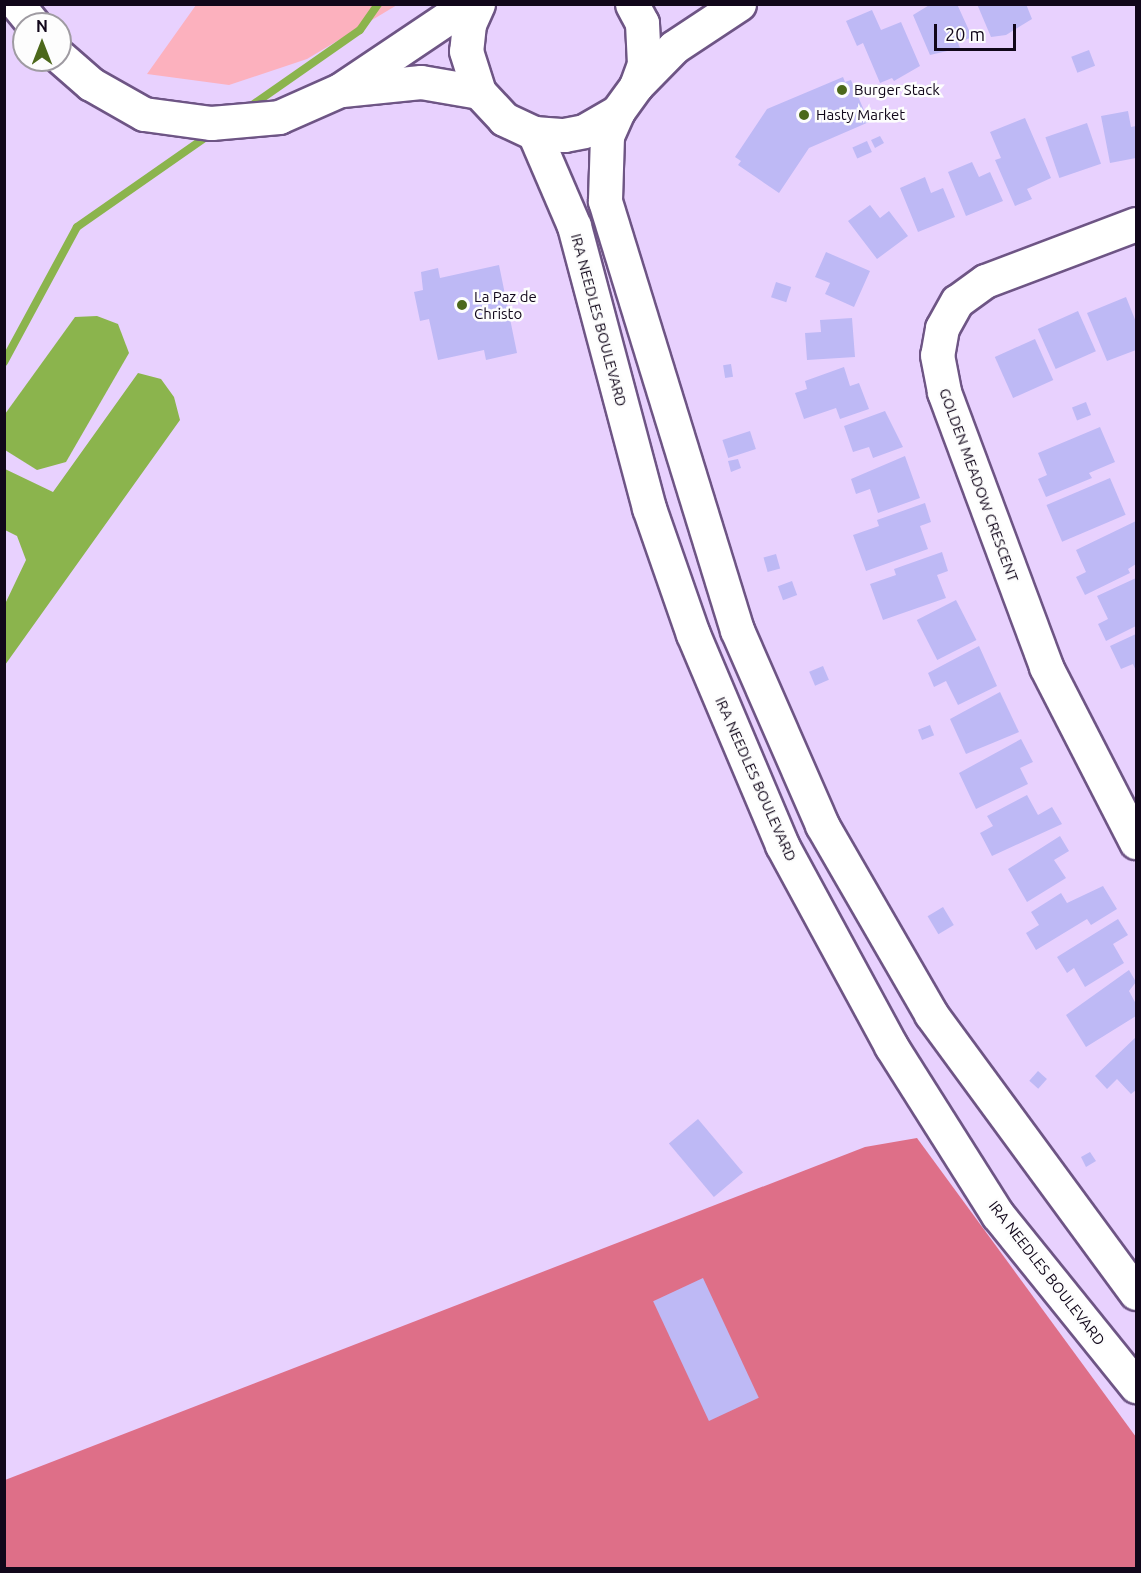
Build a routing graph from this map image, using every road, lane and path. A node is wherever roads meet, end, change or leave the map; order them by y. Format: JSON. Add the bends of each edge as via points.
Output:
{"nodes":[{"id":1,"x":468,"y":4,"type":"edge"},
{"id":2,"x":478,"y":4,"type":"edge"},
{"id":3,"x":633,"y":4,"type":"edge"},
{"id":4,"x":739,"y":4,"type":"edge"},
{"id":5,"x":72,"y":67,"type":"edge"},
{"id":6,"x":340,"y":90,"type":"junction"},
{"id":7,"x":479,"y":92,"type":"junction"},
{"id":8,"x":627,"y":98,"type":"junction"},
{"id":9,"x":534,"y":133,"type":"junction"},
{"id":10,"x":1137,"y":224,"type":"edge"},
{"id":11,"x":1137,"y":842,"type":"edge"},
{"id":12,"x":1137,"y":1293,"type":"edge"},
{"id":13,"x":1137,"y":1386,"type":"edge"}],
"edges":[{"from":1,"to":6,"type":"main road"},
{"from":2,"to":7,"type":"main road","via":[[469,24],[466,51]]},
{"from":3,"to":8,"type":"main road","via":[[642,22],[644,64]]},
{"from":4,"to":8,"type":"main road","via":[[674,47]]},
{"from":5,"to":6,"type":"main road","via":[[91,84],[144,114],[211,123],[279,117]]},
{"from":6,"to":7,"type":"main road","via":[[421,82]]},
{"from":7,"to":9,"type":"main road","via":[[504,119]]},
{"from":8,"to":9,"type":"main road","via":[[584,131]]},
{"from":8,"to":12,"type":"main road","via":[[607,136],[605,201],[737,630],[822,825],[931,1014]]},
{"from":9,"to":13,"type":"main road","name":"IRA NEEDLES BOULEVARD","via":[[574,225],[663,550],[693,634],[782,845],[891,1046],[999,1215]]},
{"from":10,"to":11,"type":"main road","name":"GOLDEN MEADOW CRESCENT","via":[[985,281],[957,301],[942,328],[938,356],[944,392],[1046,667]]}]}
